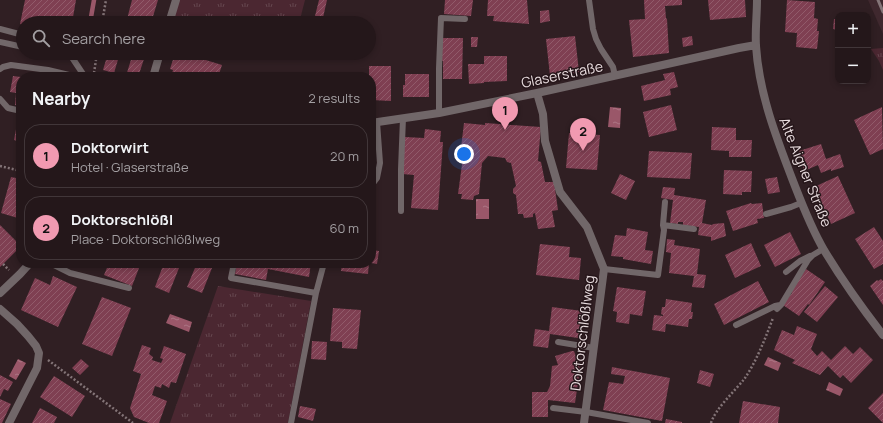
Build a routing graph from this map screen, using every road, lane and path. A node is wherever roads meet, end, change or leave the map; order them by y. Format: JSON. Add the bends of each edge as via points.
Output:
{"nodes":[{"id":1,"x":106,"y":0,"type":"edge"},
{"id":2,"x":176,"y":0,"type":"edge"},
{"id":3,"x":589,"y":0,"type":"edge"},
{"id":4,"x":757,"y":0,"type":"edge"},
{"id":5,"x":103,"y":16,"type":"edge"},
{"id":6,"x":171,"y":16,"type":"edge"},
{"id":7,"x":465,"y":19,"type":"dead end"},
{"id":8,"x":0,"y":29,"type":"edge"},
{"id":9,"x":16,"y":33,"type":"edge"},
{"id":10,"x":0,"y":42,"type":"edge"},
{"id":11,"x":16,"y":45,"type":"edge"},
{"id":12,"x":756,"y":45,"type":"junction"},
{"id":13,"x":73,"y":60,"type":"edge"},
{"id":14,"x":96,"y":60,"type":"edge"},
{"id":15,"x":158,"y":60,"type":"edge"},
{"id":16,"x":0,"y":69,"type":"edge"},
{"id":17,"x":55,"y":72,"type":"edge"},
{"id":18,"x":82,"y":72,"type":"edge"},
{"id":19,"x":94,"y":72,"type":"edge"},
{"id":20,"x":154,"y":72,"type":"edge"},
{"id":21,"x":615,"y":76,"type":"junction"},
{"id":22,"x":538,"y":93,"type":"junction"},
{"id":23,"x":0,"y":100,"type":"edge"},
{"id":24,"x":16,"y":110,"type":"edge"},
{"id":25,"x":439,"y":113,"type":"junction"},
{"id":26,"x":403,"y":118,"type":"junction"},
{"id":27,"x":376,"y":122,"type":"edge"},
{"id":28,"x":376,"y":136,"type":"edge"},
{"id":29,"x":0,"y":166,"type":"edge"},
{"id":30,"x":16,"y":170,"type":"edge"},
{"id":31,"x":376,"y":179,"type":"edge"},
{"id":32,"x":665,"y":202,"type":"dead end"},
{"id":33,"x":801,"y":203,"type":"junction"},
{"id":34,"x":401,"y":211,"type":"dead end"},
{"id":35,"x":766,"y":214,"type":"dead end"},
{"id":36,"x":663,"y":225,"type":"junction"},
{"id":37,"x":694,"y":229,"type":"dead end"},
{"id":38,"x":823,"y":249,"type":"junction"},
{"id":39,"x":813,"y":255,"type":"junction"},
{"id":40,"x":3,"y":264,"type":"dead end"},
{"id":41,"x":25,"y":268,"type":"edge"},
{"id":42,"x":60,"y":268,"type":"edge"},
{"id":43,"x":233,"y":268,"type":"edge"},
{"id":44,"x":323,"y":268,"type":"edge"},
{"id":45,"x":604,"y":269,"type":"junction"},
{"id":46,"x":9,"y":270,"type":"dead end"},
{"id":47,"x":786,"y":272,"type":"dead end"},
{"id":48,"x":129,"y":288,"type":"dead end"},
{"id":49,"x":0,"y":293,"type":"edge"},
{"id":50,"x":316,"y":293,"type":"junction"},
{"id":51,"x":779,"y":307,"type":"junction"},
{"id":52,"x":0,"y":309,"type":"edge"},
{"id":53,"x":736,"y":325,"type":"dead end"},
{"id":54,"x":883,"y":335,"type":"edge"},
{"id":55,"x":558,"y":342,"type":"dead end"},
{"id":56,"x":594,"y":348,"type":"junction"},
{"id":57,"x":48,"y":360,"type":"dead end"},
{"id":58,"x":553,"y":408,"type":"dead end"},
{"id":59,"x":586,"y":412,"type":"junction"},
{"id":60,"x":9,"y":423,"type":"edge"},
{"id":61,"x":133,"y":423,"type":"edge"},
{"id":62,"x":291,"y":423,"type":"edge"},
{"id":63,"x":584,"y":423,"type":"edge"},
{"id":64,"x":648,"y":423,"type":"edge"},
{"id":65,"x":711,"y":423,"type":"edge"}],
"edges":[{"from":1,"to":5,"type":"path"},
{"from":2,"to":6,"type":"street"},
{"from":3,"to":21,"type":"lane","via":[[596,39],[613,67]]},
{"from":4,"to":12,"type":"street","name":"Alte Aigner Straße"},
{"from":7,"to":25,"type":"lane","via":[[441,18]]},
{"from":8,"to":9,"type":"lane"},
{"from":10,"to":11,"type":"lane"},
{"from":12,"to":21,"type":"street","name":"Glaserstraße"},
{"from":12,"to":33,"type":"street","name":"Alte Aigner Straße","via":[[770,120]]},
{"from":13,"to":18,"type":"lane"},
{"from":14,"to":19,"type":"path"},
{"from":15,"to":20,"type":"street"},
{"from":16,"to":17,"type":"lane","via":[[11,65]]},
{"from":21,"to":22,"type":"street","name":"Glaserstraße"},
{"from":22,"to":25,"type":"street","name":"Glaserstraße"},
{"from":22,"to":45,"type":"street","name":"Doktorschlößlweg","via":[[545,141],[560,192],[587,227]]},
{"from":23,"to":24,"type":"lane","via":[[8,108]]},
{"from":25,"to":26,"type":"street","name":"Glaserstraße"},
{"from":26,"to":27,"type":"street","name":"Glaserstraße"},
{"from":26,"to":34,"type":"lane"},
{"from":28,"to":31,"type":"lane","via":[[380,163]]},
{"from":29,"to":30,"type":"path"},
{"from":32,"to":36,"type":"lane"},
{"from":33,"to":35,"type":"lane"},
{"from":33,"to":38,"type":"street","name":"Alte Aigner Straße"},
{"from":36,"to":37,"type":"lane"},
{"from":36,"to":45,"type":"lane","via":[[658,275]]},
{"from":38,"to":39,"type":"lane"},
{"from":38,"to":54,"type":"street","name":"Alte Aigner Straße"},
{"from":39,"to":47,"type":"lane"},
{"from":39,"to":51,"type":"lane"},
{"from":40,"to":46,"type":"path"},
{"from":41,"to":49,"type":"street"},
{"from":42,"to":48,"type":"lane","via":[[70,273]]},
{"from":43,"to":50,"type":"lane","via":[[231,278]]},
{"from":44,"to":50,"type":"lane"},
{"from":45,"to":56,"type":"street","name":"Doktorschlößlweg"},
{"from":50,"to":62,"type":"lane"},
{"from":51,"to":53,"type":"lane","via":[[775,306]]},
{"from":51,"to":65,"type":"path","via":[[751,368],[717,411]]},
{"from":52,"to":60,"type":"street","via":[[28,336],[39,353],[37,368]]},
{"from":55,"to":56,"type":"lane"},
{"from":56,"to":59,"type":"street","name":"Doktorschlößlweg"},
{"from":57,"to":61,"type":"path"},
{"from":58,"to":59,"type":"lane"},
{"from":59,"to":63,"type":"street","name":"Doktorschlößlweg"},
{"from":59,"to":64,"type":"lane"}]}
